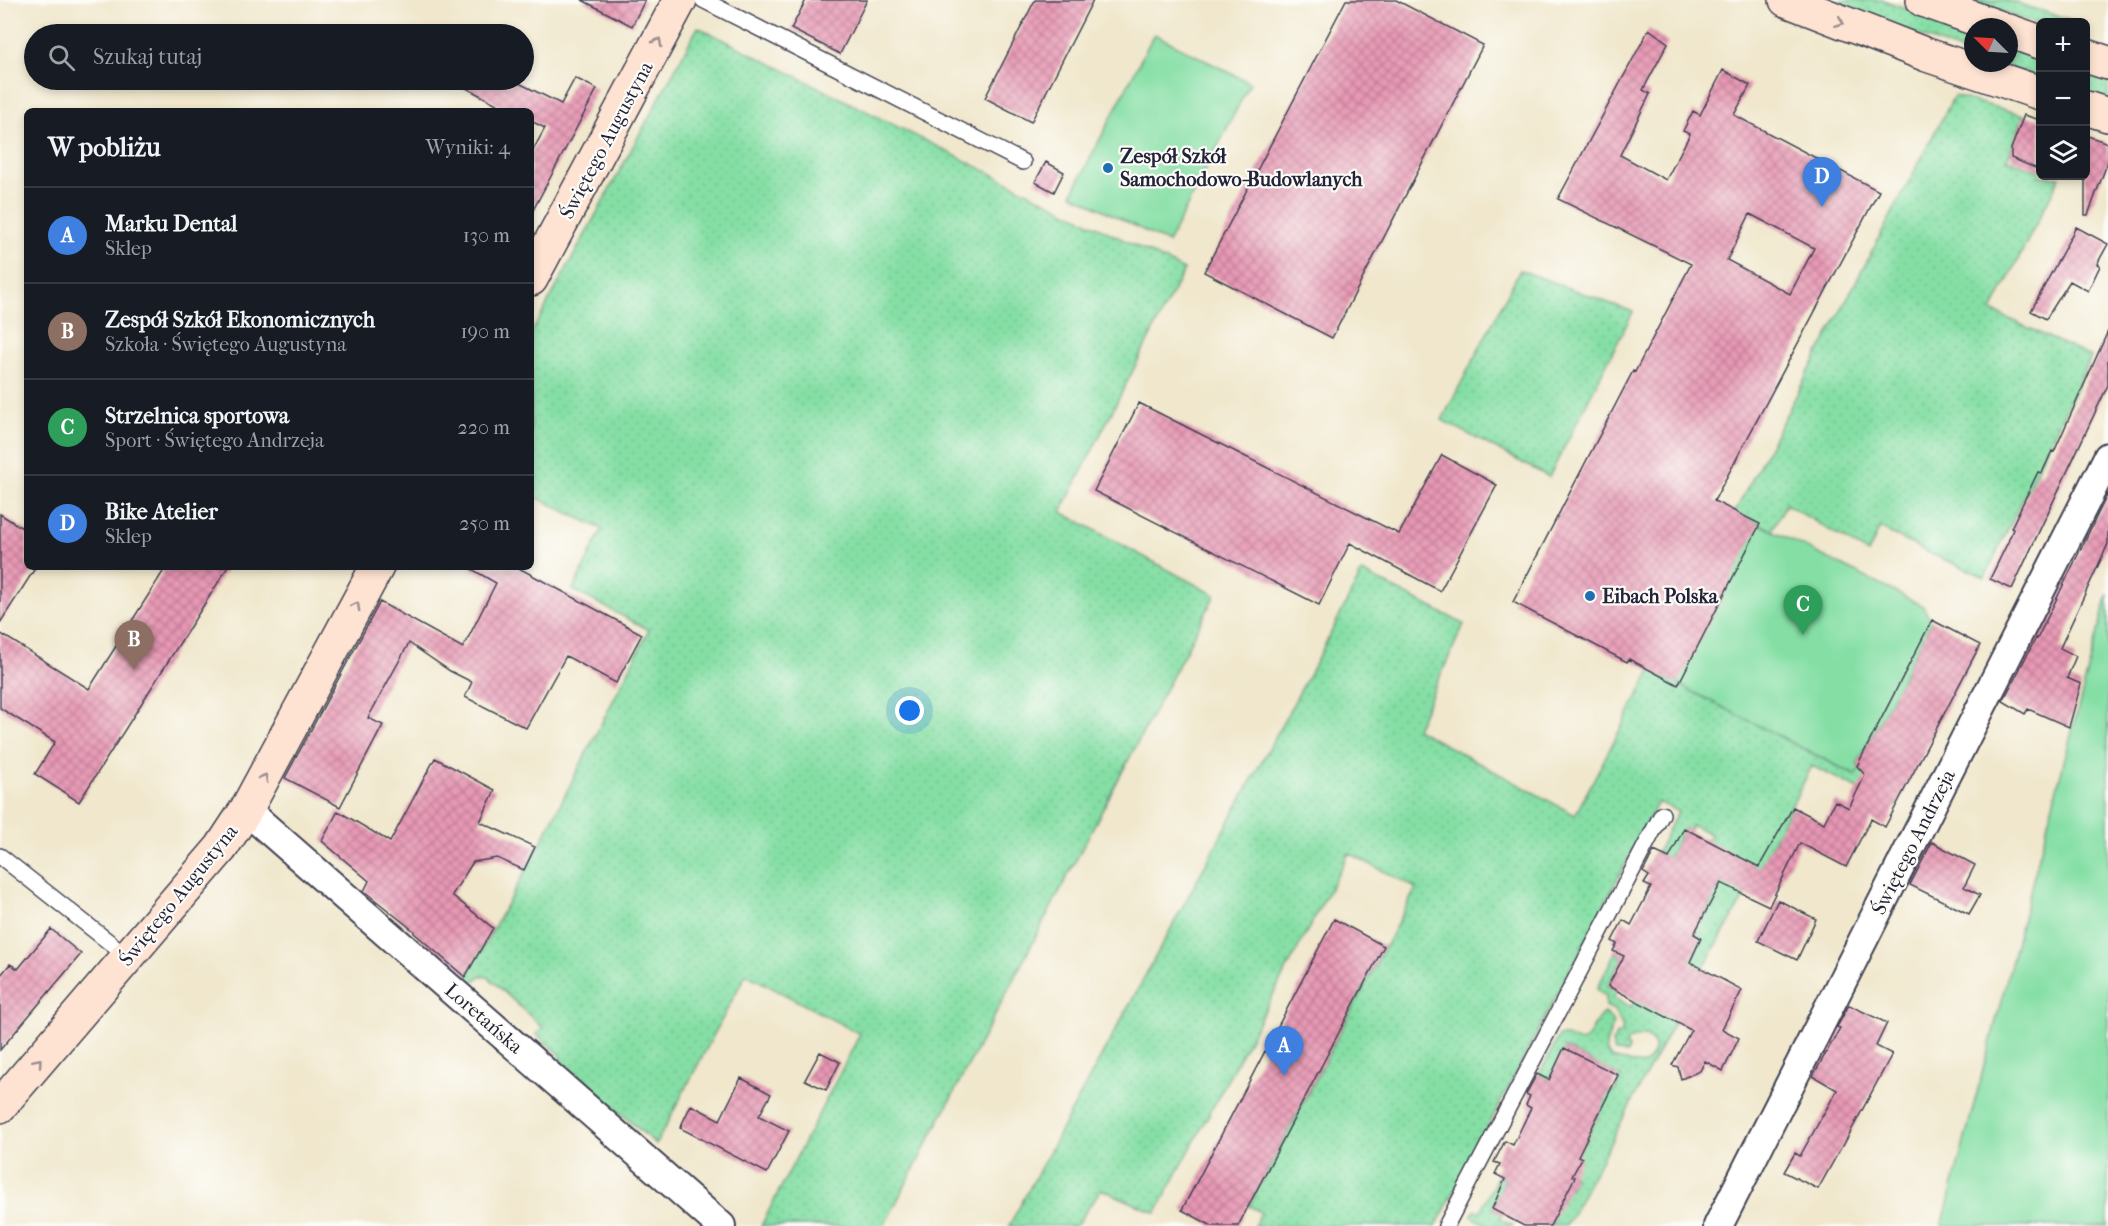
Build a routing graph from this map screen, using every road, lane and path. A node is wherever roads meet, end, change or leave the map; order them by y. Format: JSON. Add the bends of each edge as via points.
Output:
{"nodes":[{"id":1,"x":681,"y":0,"type":"edge"},
{"id":2,"x":703,"y":0,"type":"edge"},
{"id":3,"x":1786,"y":0,"type":"edge"},
{"id":4,"x":1923,"y":0,"type":"edge"},
{"id":5,"x":1973,"y":18,"type":"edge"},
{"id":6,"x":2018,"y":34,"type":"edge"},
{"id":7,"x":2036,"y":41,"type":"edge"},
{"id":8,"x":2090,"y":58,"type":"edge"},
{"id":9,"x":2108,"y":63,"type":"edge"},
{"id":10,"x":2036,"y":92,"type":"edge"},
{"id":11,"x":2090,"y":110,"type":"edge"},
{"id":12,"x":2108,"y":115,"type":"edge"},
{"id":13,"x":1023,"y":162,"type":"dead end"},
{"id":14,"x":534,"y":273,"type":"edge"},
{"id":15,"x":2108,"y":457,"type":"edge"},
{"id":16,"x":375,"y":570,"type":"edge"},
{"id":17,"x":246,"y":810,"type":"junction"},
{"id":18,"x":1662,"y":814,"type":"dead end"},
{"id":19,"x":0,"y":856,"type":"edge"},
{"id":20,"x":128,"y":957,"type":"junction"},
{"id":21,"x":0,"y":1106,"type":"edge"},
{"id":22,"x":721,"y":1226,"type":"edge"},
{"id":23,"x":1446,"y":1226,"type":"edge"},
{"id":24,"x":1718,"y":1226,"type":"edge"}],
"edges":[{"from":14,"to":1,"type":"street","name":"Świętego Augustyna","one_way":true},
{"from":2,"to":13,"type":"lane"},
{"from":3,"to":10,"type":"street","one_way":true},
{"from":4,"to":5,"type":"street"},
{"from":6,"to":7,"type":"street"},
{"from":8,"to":9,"type":"street"},
{"from":11,"to":12,"type":"street"},
{"from":15,"to":24,"type":"street","name":"Świętego Andrzeja"},
{"from":17,"to":16,"type":"street","name":"Świętego Augustyna","one_way":true},
{"from":17,"to":20,"type":"street","name":"Świętego Augustyna","via":[[221,848]]},
{"from":17,"to":22,"type":"street","name":"Loretańska"},
{"from":18,"to":23,"type":"lane"},
{"from":19,"to":20,"type":"lane"},
{"from":21,"to":20,"type":"street","name":"Świętego Augustyna","one_way":true}]}
